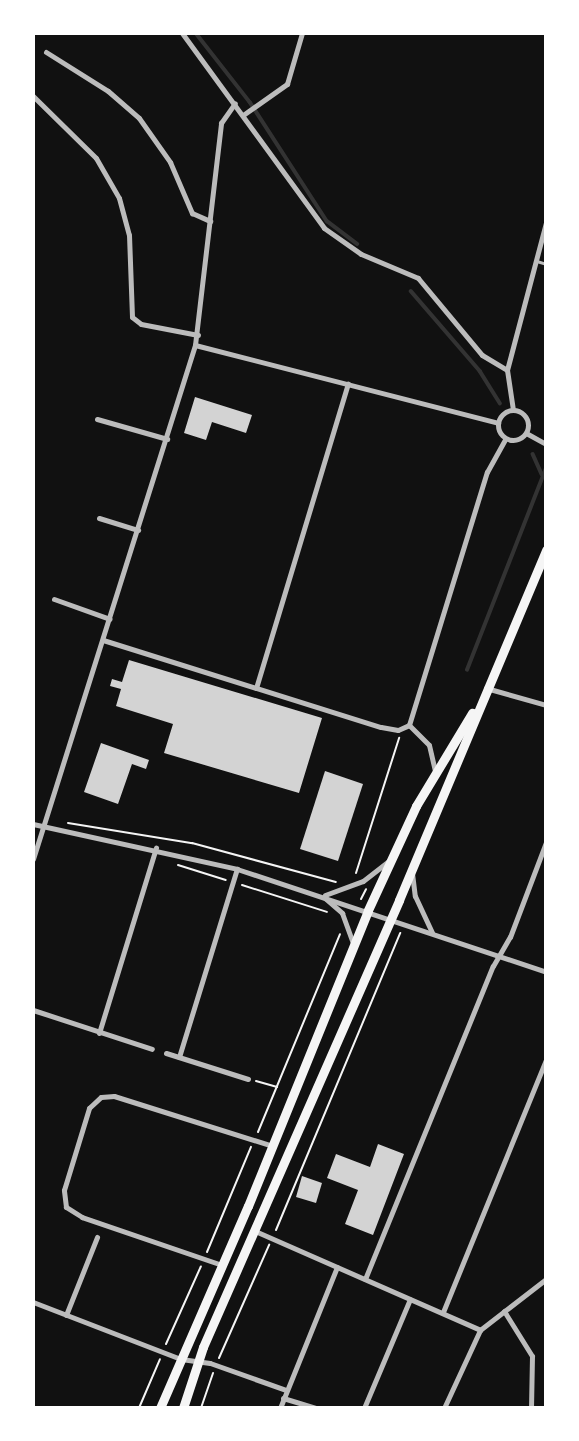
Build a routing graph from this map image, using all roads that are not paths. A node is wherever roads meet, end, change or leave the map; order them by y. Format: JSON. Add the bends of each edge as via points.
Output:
{"nodes":[{"id":1,"x":182,"y":33,"type":"edge"},
{"id":2,"x":302,"y":33,"type":"edge"},
{"id":3,"x":46,"y":52,"type":"dead end"},
{"id":4,"x":33,"y":96,"type":"edge"},
{"id":5,"x":235,"y":103,"type":"junction"},
{"id":6,"x":246,"y":113,"type":"junction"},
{"id":7,"x":210,"y":221,"type":"junction"},
{"id":8,"x":546,"y":222,"type":"edge"},
{"id":9,"x":534,"y":260,"type":"junction"},
{"id":10,"x":546,"y":264,"type":"edge"},
{"id":11,"x":198,"y":335,"type":"junction"},
{"id":12,"x":195,"y":345,"type":"junction"},
{"id":13,"x":508,"y":370,"type":"junction"},
{"id":14,"x":348,"y":384,"type":"junction"},
{"id":15,"x":513,"y":410,"type":"junction"},
{"id":16,"x":97,"y":419,"type":"dead end"},
{"id":17,"x":498,"y":424,"type":"junction"},
{"id":18,"x":526,"y":433,"type":"junction"},
{"id":19,"x":167,"y":439,"type":"junction"},
{"id":20,"x":505,"y":439,"type":"junction"},
{"id":21,"x":546,"y":444,"type":"edge"},
{"id":22,"x":99,"y":518,"type":"dead end"},
{"id":23,"x":138,"y":530,"type":"junction"},
{"id":24,"x":546,"y":550,"type":"edge"},
{"id":25,"x":54,"y":599,"type":"dead end"},
{"id":26,"x":110,"y":619,"type":"junction"},
{"id":27,"x":103,"y":640,"type":"junction"},
{"id":28,"x":256,"y":688,"type":"junction"},
{"id":29,"x":486,"y":688,"type":"junction"},
{"id":30,"x":481,"y":700,"type":"junction"},
{"id":31,"x":546,"y":705,"type":"edge"},
{"id":32,"x":409,"y":725,"type":"junction"},
{"id":33,"x":435,"y":772,"type":"junction"},
{"id":34,"x":33,"y":824,"type":"edge"},
{"id":35,"x":44,"y":825,"type":"junction"},
{"id":36,"x":546,"y":842,"type":"edge"},
{"id":37,"x":156,"y":848,"type":"junction"},
{"id":38,"x":33,"y":859,"type":"edge"},
{"id":39,"x":391,"y":859,"type":"junction"},
{"id":40,"x":237,"y":869,"type":"junction"},
{"id":41,"x":412,"y":871,"type":"junction"},
{"id":42,"x":322,"y":896,"type":"junction"},
{"id":43,"x":368,"y":910,"type":"junction"},
{"id":44,"x":391,"y":918,"type":"junction"},
{"id":45,"x":432,"y":933,"type":"junction"},
{"id":46,"x":353,"y":944,"type":"junction"},
{"id":47,"x":498,"y":956,"type":"junction"},
{"id":48,"x":546,"y":972,"type":"edge"},
{"id":49,"x":33,"y":1010,"type":"edge"},
{"id":50,"x":99,"y":1033,"type":"junction"},
{"id":51,"x":152,"y":1049,"type":"dead end"},
{"id":52,"x":166,"y":1053,"type":"dead end"},
{"id":53,"x":179,"y":1057,"type":"junction"},
{"id":54,"x":546,"y":1060,"type":"edge"},
{"id":55,"x":248,"y":1079,"type":"road end"},
{"id":56,"x":273,"y":1146,"type":"junction"},
{"id":57,"x":255,"y":1231,"type":"junction"},
{"id":58,"x":97,"y":1237,"type":"dead end"},
{"id":59,"x":222,"y":1265,"type":"junction"},
{"id":60,"x":337,"y":1267,"type":"junction"},
{"id":61,"x":365,"y":1279,"type":"junction"},
{"id":62,"x":546,"y":1279,"type":"edge"},
{"id":63,"x":410,"y":1298,"type":"junction"},
{"id":64,"x":33,"y":1303,"type":"edge"},
{"id":65,"x":504,"y":1311,"type":"junction"},
{"id":66,"x":443,"y":1312,"type":"junction"},
{"id":67,"x":66,"y":1315,"type":"junction"},
{"id":68,"x":480,"y":1330,"type":"junction"},
{"id":69,"x":181,"y":1360,"type":"junction"},
{"id":70,"x":197,"y":1361,"type":"junction"},
{"id":71,"x":286,"y":1390,"type":"junction"},
{"id":72,"x":283,"y":1398,"type":"junction"},
{"id":73,"x":160,"y":1408,"type":"edge"},
{"id":74,"x":183,"y":1408,"type":"edge"},
{"id":75,"x":279,"y":1408,"type":"edge"},
{"id":76,"x":316,"y":1408,"type":"edge"},
{"id":77,"x":364,"y":1408,"type":"edge"},
{"id":78,"x":444,"y":1408,"type":"edge"},
{"id":79,"x":531,"y":1408,"type":"edge"}],
"edges":[{"from":1,"to":5,"type":"street"},
{"from":2,"to":6,"type":"street","via":[[287,84]]},
{"from":3,"to":7,"type":"street","via":[[108,91],[139,118],[170,162],[192,213]]},
{"from":4,"to":11,"type":"street","via":[[96,158],[119,198],[131,249],[132,317],[141,324]]},
{"from":5,"to":6,"type":"street"},
{"from":5,"to":7,"type":"street","via":[[221,123]]},
{"from":6,"to":13,"type":"street","via":[[324,228],[361,254],[418,278],[482,355]]},
{"from":7,"to":11,"type":"street"},
{"from":8,"to":9,"type":"street"},
{"from":9,"to":10,"type":"lane"},
{"from":9,"to":13,"type":"street"},
{"from":11,"to":12,"type":"street"},
{"from":12,"to":14,"type":"street"},
{"from":12,"to":19,"type":"street"},
{"from":13,"to":15,"type":"street"},
{"from":14,"to":17,"type":"street"},
{"from":14,"to":28,"type":"street"},
{"from":15,"to":17,"type":"street","via":[[503,414]]},
{"from":15,"to":18,"type":"street","via":[[527,420]]},
{"from":16,"to":19,"type":"street"},
{"from":17,"to":20,"type":"street"},
{"from":18,"to":20,"type":"street","via":[[517,440]]},
{"from":18,"to":21,"type":"street"},
{"from":19,"to":23,"type":"street"},
{"from":20,"to":32,"type":"street","via":[[487,472]]},
{"from":22,"to":23,"type":"street"},
{"from":23,"to":26,"type":"street"},
{"from":24,"to":29,"type":"main road"},
{"from":25,"to":26,"type":"street"},
{"from":26,"to":27,"type":"street"},
{"from":27,"to":28,"type":"street"},
{"from":27,"to":35,"type":"street"},
{"from":28,"to":32,"type":"street","via":[[398,730]]},
{"from":29,"to":30,"type":"main road"},
{"from":29,"to":31,"type":"street"},
{"from":30,"to":33,"type":"main road"},
{"from":30,"to":41,"type":"main road"},
{"from":32,"to":33,"type":"street","via":[[429,745]]},
{"from":33,"to":39,"type":"main road"},
{"from":34,"to":35,"type":"street"},
{"from":35,"to":37,"type":"street"},
{"from":35,"to":38,"type":"street"},
{"from":36,"to":47,"type":"street","via":[[510,937]]},
{"from":37,"to":40,"type":"street"},
{"from":37,"to":50,"type":"street"},
{"from":39,"to":42,"type":"street","via":[[363,881]]},
{"from":39,"to":43,"type":"main road"},
{"from":40,"to":42,"type":"street"},
{"from":40,"to":53,"type":"street"},
{"from":41,"to":44,"type":"main road"},
{"from":41,"to":45,"type":"street","via":[[415,896]]},
{"from":42,"to":43,"type":"street"},
{"from":42,"to":46,"type":"street","via":[[342,913]]},
{"from":43,"to":44,"type":"street"},
{"from":43,"to":46,"type":"main road"},
{"from":44,"to":45,"type":"street"},
{"from":44,"to":57,"type":"main road"},
{"from":45,"to":47,"type":"street"},
{"from":46,"to":56,"type":"main road"},
{"from":47,"to":48,"type":"street"},
{"from":47,"to":61,"type":"street"},
{"from":49,"to":50,"type":"street"},
{"from":50,"to":51,"type":"street"},
{"from":52,"to":53,"type":"street"},
{"from":53,"to":55,"type":"street"},
{"from":54,"to":66,"type":"street"},
{"from":56,"to":59,"type":"main road"},
{"from":56,"to":59,"type":"street","via":[[114,1096],[101,1097],[89,1108],[64,1190],[66,1207],[82,1217]]},
{"from":57,"to":60,"type":"street"},
{"from":57,"to":70,"type":"main road"},
{"from":58,"to":67,"type":"street"},
{"from":59,"to":69,"type":"main road"},
{"from":60,"to":61,"type":"street"},
{"from":60,"to":71,"type":"street"},
{"from":61,"to":63,"type":"street"},
{"from":62,"to":65,"type":"street"},
{"from":63,"to":66,"type":"street"},
{"from":63,"to":77,"type":"street"},
{"from":64,"to":67,"type":"street"},
{"from":65,"to":68,"type":"street"},
{"from":65,"to":79,"type":"street","via":[[532,1356]]},
{"from":66,"to":68,"type":"street"},
{"from":67,"to":69,"type":"street"},
{"from":68,"to":78,"type":"street"},
{"from":69,"to":70,"type":"street"},
{"from":69,"to":73,"type":"main road"},
{"from":70,"to":71,"type":"street"},
{"from":70,"to":74,"type":"main road"},
{"from":71,"to":72,"type":"street"},
{"from":72,"to":75,"type":"street"},
{"from":72,"to":76,"type":"street"}]}
